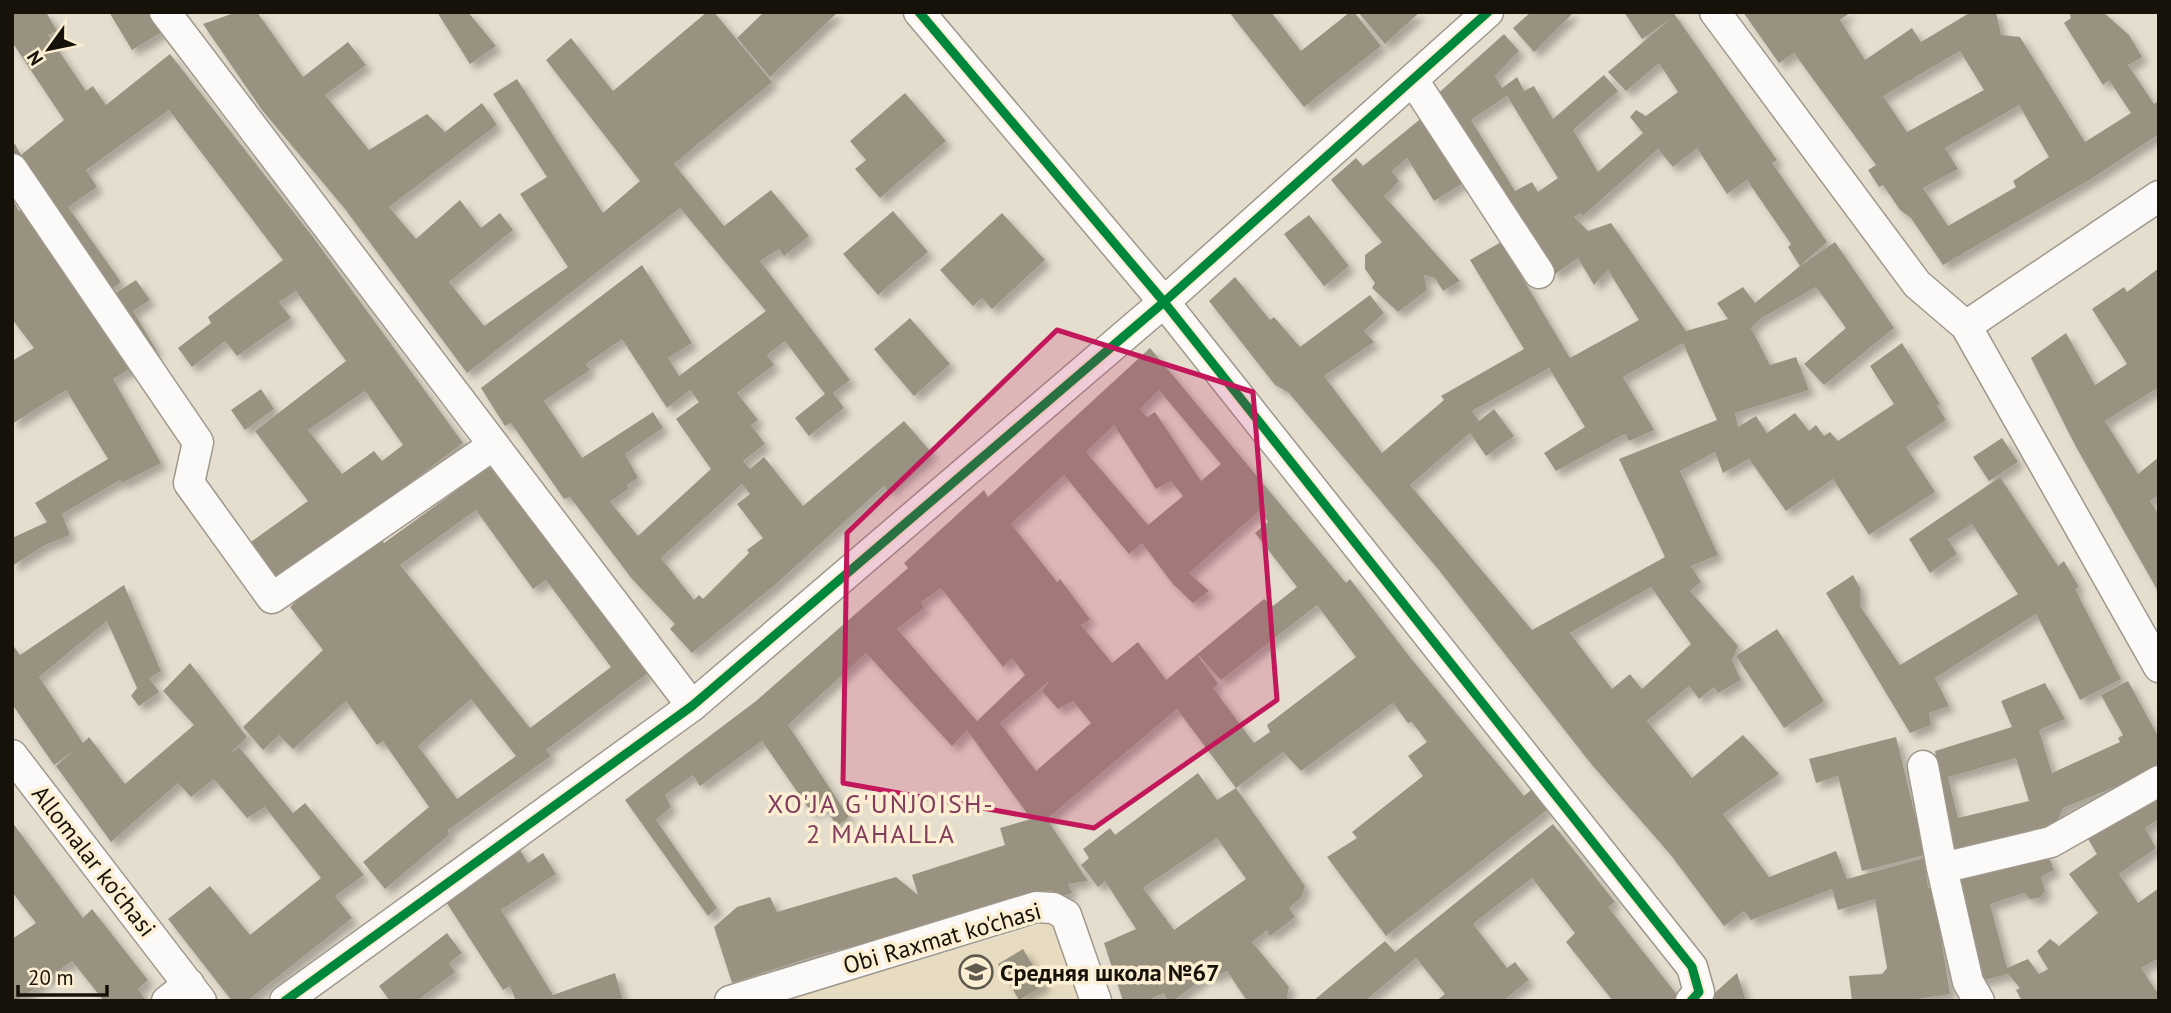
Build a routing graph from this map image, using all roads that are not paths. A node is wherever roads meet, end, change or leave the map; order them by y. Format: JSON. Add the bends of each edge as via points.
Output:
{"nodes":[{"id":1,"x":165,"y":12,"type":"edge"},
{"id":2,"x":1488,"y":12,"type":"edge"},
{"id":3,"x":1714,"y":12,"type":"edge"},
{"id":4,"x":934,"y":18,"type":"edge"},
{"id":5,"x":1413,"y":80,"type":"junction"},
{"id":6,"x":12,"y":169,"type":"edge"},
{"id":7,"x":2159,"y":195,"type":"edge"},
{"id":8,"x":1539,"y":273,"type":"dead end"},
{"id":9,"x":1164,"y":302,"type":"junction"},
{"id":10,"x":1966,"y":326,"type":"junction"},
{"id":11,"x":492,"y":446,"type":"junction"},
{"id":12,"x":2159,"y":667,"type":"edge"},
{"id":13,"x":692,"y":706,"type":"junction"},
{"id":14,"x":12,"y":755,"type":"edge"},
{"id":15,"x":1923,"y":766,"type":"dead end"},
{"id":16,"x":2159,"y":781,"type":"edge"},
{"id":17,"x":1942,"y":868,"type":"junction"},
{"id":18,"x":186,"y":995,"type":"edge"},
{"id":19,"x":285,"y":1001,"type":"edge"},
{"id":20,"x":730,"y":1001,"type":"edge"},
{"id":21,"x":1097,"y":1001,"type":"edge"},
{"id":22,"x":1691,"y":1001,"type":"edge"},
{"id":23,"x":1979,"y":1001,"type":"edge"}],
"edges":[{"from":1,"to":11,"type":"street"},
{"from":2,"to":5,"type":"street"},
{"from":3,"to":10,"type":"street","via":[[1917,284]]},
{"from":4,"to":9,"type":"street"},
{"from":5,"to":8,"type":"street"},
{"from":5,"to":9,"type":"street"},
{"from":6,"to":11,"type":"street","via":[[198,442],[190,483],[272,598]]},
{"from":7,"to":10,"type":"street"},
{"from":9,"to":13,"type":"street"},
{"from":9,"to":22,"type":"street","via":[[1692,967],[1699,992]]},
{"from":10,"to":12,"type":"street"},
{"from":11,"to":13,"type":"street"},
{"from":13,"to":19,"type":"street"},
{"from":14,"to":18,"type":"street","name":"Allomalar ko'chasi"},
{"from":15,"to":17,"type":"street"},
{"from":16,"to":17,"type":"street","via":[[2051,842]]},
{"from":17,"to":23,"type":"street","via":[[1968,982]]},
{"from":20,"to":21,"type":"street","name":"Obi Raxmat ko'chasi","via":[[1045,907],[1066,915]]}]}
